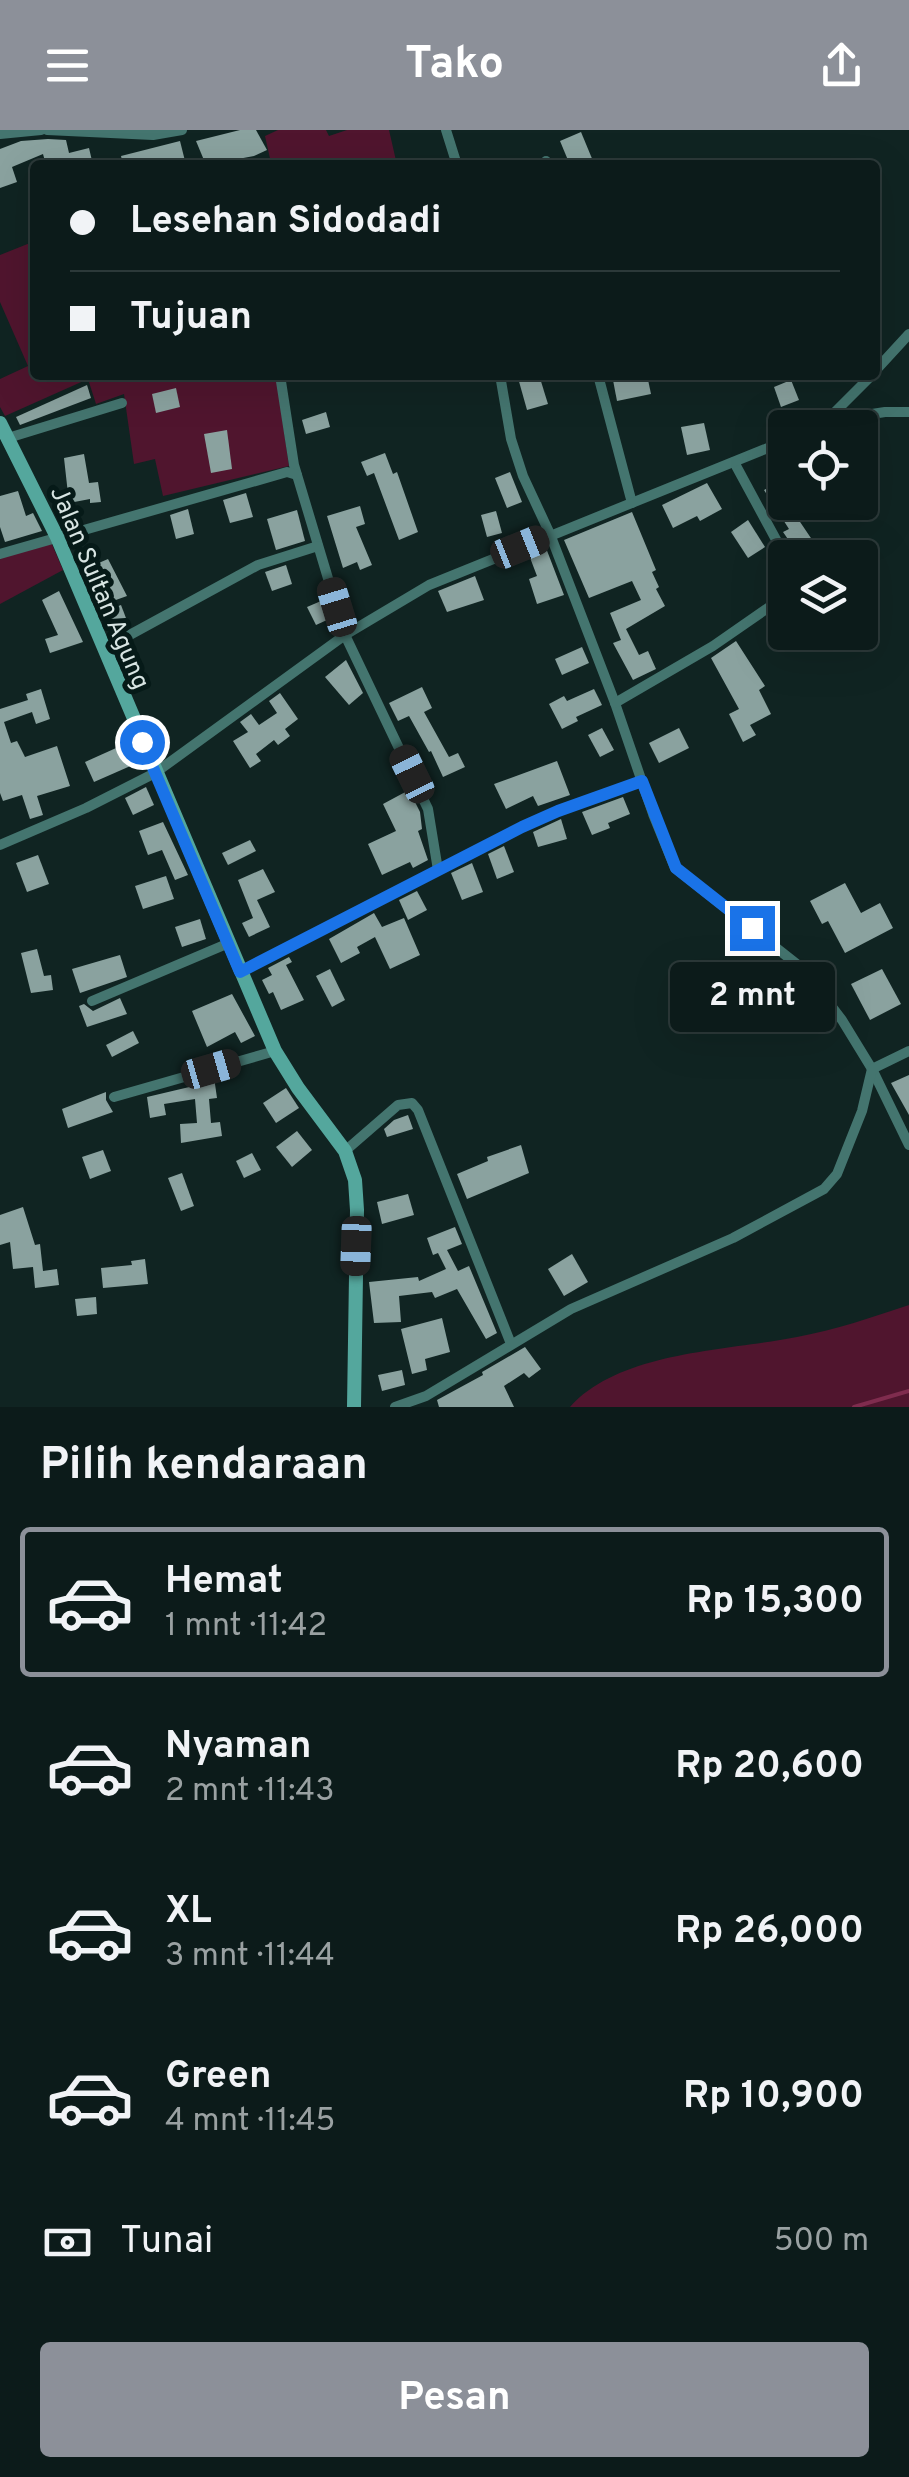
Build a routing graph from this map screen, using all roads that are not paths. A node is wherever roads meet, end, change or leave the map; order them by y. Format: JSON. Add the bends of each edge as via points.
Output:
{"nodes":[{"id":1,"x":44,"y":130,"type":"edge"},
{"id":2,"x":182,"y":130,"type":"edge"},
{"id":3,"x":446,"y":130,"type":"edge"},
{"id":4,"x":0,"y":134,"type":"edge"},
{"id":5,"x":455,"y":160,"type":"edge"},
{"id":6,"x":909,"y":334,"type":"edge"},
{"id":7,"x":880,"y":365,"type":"edge"},
{"id":8,"x":281,"y":380,"type":"edge"},
{"id":9,"x":501,"y":380,"type":"edge"},
{"id":10,"x":599,"y":380,"type":"edge"},
{"id":11,"x":866,"y":380,"type":"edge"},
{"id":12,"x":122,"y":403,"type":"dead end"},
{"id":13,"x":837,"y":410,"type":"edge"},
{"id":14,"x":909,"y":412,"type":"edge"},
{"id":15,"x":878,"y":413,"type":"edge"},
{"id":16,"x":0,"y":423,"type":"edge"},
{"id":17,"x":8,"y":438,"type":"junction"},
{"id":18,"x":768,"y":448,"type":"edge"},
{"id":19,"x":734,"y":462,"type":"junction"},
{"id":20,"x":298,"y":475,"type":"junction"},
{"id":21,"x":632,"y":502,"type":"junction"},
{"id":22,"x":550,"y":534,"type":"junction"},
{"id":23,"x":57,"y":537,"type":"junction"},
{"id":24,"x":776,"y":540,"type":"edge"},
{"id":25,"x":318,"y":546,"type":"junction"},
{"id":26,"x":0,"y":554,"type":"edge"},
{"id":27,"x":768,"y":608,"type":"edge"},
{"id":28,"x":345,"y":635,"type":"junction"},
{"id":29,"x":104,"y":648,"type":"junction"},
{"id":30,"x":616,"y":703,"type":"junction"},
{"id":31,"x":155,"y":772,"type":"junction"},
{"id":32,"x":642,"y":781,"type":"junction"},
{"id":33,"x":0,"y":846,"type":"edge"},
{"id":34,"x":438,"y":870,"type":"junction"},
{"id":35,"x":228,"y":943,"type":"junction"},
{"id":36,"x":240,"y":972,"type":"junction"},
{"id":37,"x":92,"y":1001,"type":"dead end"},
{"id":38,"x":276,"y":1051,"type":"junction"},
{"id":39,"x":909,"y":1051,"type":"edge"},
{"id":40,"x":872,"y":1069,"type":"junction"},
{"id":41,"x":114,"y":1098,"type":"dead end"},
{"id":42,"x":909,"y":1145,"type":"edge"},
{"id":43,"x":346,"y":1151,"type":"junction"},
{"id":44,"x":511,"y":1344,"type":"junction"},
{"id":45,"x":354,"y":1407,"type":"edge"},
{"id":46,"x":394,"y":1407,"type":"edge"}],
"edges":[{"from":1,"to":2,"type":"street"},
{"from":1,"to":4,"type":"street"},
{"from":3,"to":5,"type":"street"},
{"from":6,"to":7,"type":"street"},
{"from":8,"to":20,"type":"street"},
{"from":9,"to":22,"type":"street","via":[[511,439]]},
{"from":10,"to":21,"type":"street"},
{"from":11,"to":13,"type":"street"},
{"from":12,"to":17,"type":"street"},
{"from":14,"to":15,"type":"street"},
{"from":16,"to":17,"type":"main road","name":"Jalan Sultan Agung"},
{"from":17,"to":23,"type":"main road","name":"Jalan Sultan Agung"},
{"from":18,"to":19,"type":"street"},
{"from":19,"to":21,"type":"street"},
{"from":19,"to":24,"type":"street"},
{"from":20,"to":23,"type":"street","via":[[287,472]]},
{"from":20,"to":25,"type":"street"},
{"from":21,"to":22,"type":"street"},
{"from":22,"to":28,"type":"street","via":[[429,585]]},
{"from":22,"to":30,"type":"street"},
{"from":23,"to":26,"type":"street"},
{"from":23,"to":29,"type":"main road","name":"Jalan Sultan Agung"},
{"from":25,"to":28,"type":"street"},
{"from":25,"to":29,"type":"street","via":[[258,565]]},
{"from":27,"to":30,"type":"street"},
{"from":28,"to":31,"type":"street"},
{"from":28,"to":34,"type":"street","via":[[428,809]]},
{"from":29,"to":31,"type":"main road","name":"Jalan Sultan Agung"},
{"from":30,"to":32,"type":"street"},
{"from":31,"to":33,"type":"street"},
{"from":31,"to":35,"type":"main road","name":"Jalan Sultan Agung"},
{"from":32,"to":34,"type":"street","via":[[558,811]]},
{"from":32,"to":40,"type":"street","via":[[676,868],[803,969]]},
{"from":34,"to":36,"type":"street"},
{"from":35,"to":36,"type":"main road","name":"Jalan Sultan Agung"},
{"from":35,"to":37,"type":"street"},
{"from":36,"to":38,"type":"main road","name":"Jalan Sultan Agung"},
{"from":38,"to":41,"type":"street"},
{"from":38,"to":43,"type":"main road","name":"Jalan Sultan Agung"},
{"from":39,"to":40,"type":"street"},
{"from":40,"to":42,"type":"street"},
{"from":40,"to":44,"type":"street","via":[[837,1174],[824,1189]]},
{"from":43,"to":44,"type":"street","via":[[398,1105],[412,1102]]},
{"from":43,"to":45,"type":"main road","via":[[357,1210]]},
{"from":44,"to":46,"type":"street","via":[[426,1396]]}]}
